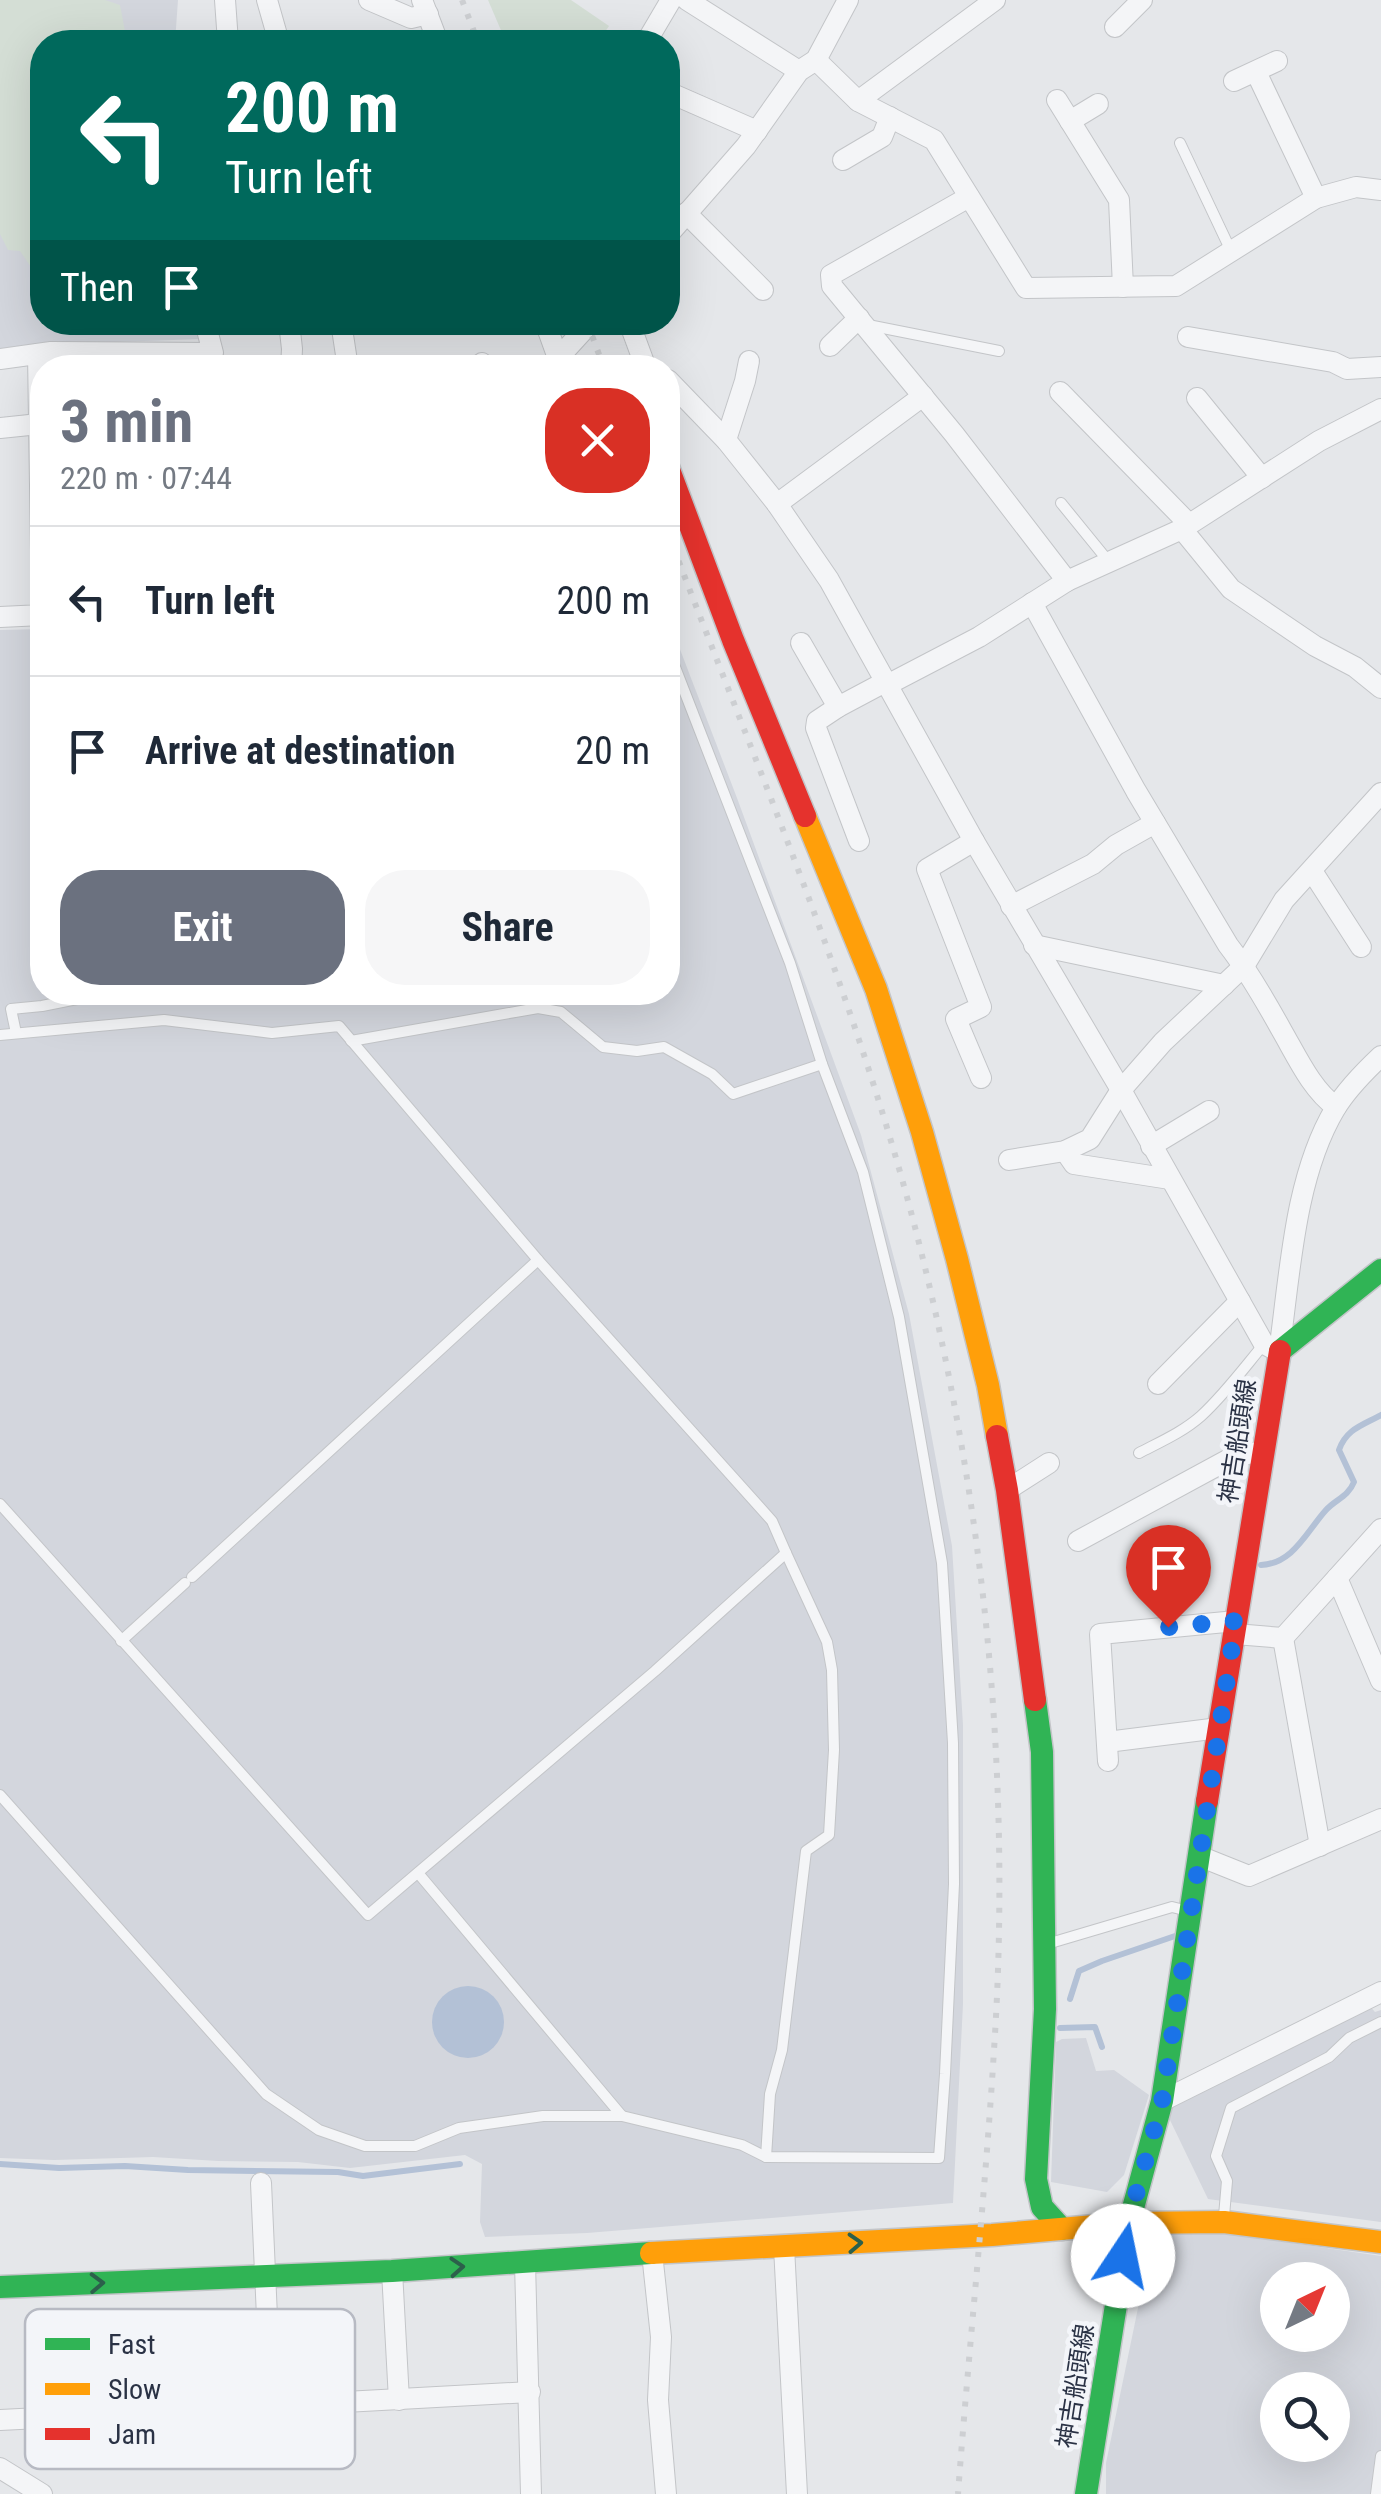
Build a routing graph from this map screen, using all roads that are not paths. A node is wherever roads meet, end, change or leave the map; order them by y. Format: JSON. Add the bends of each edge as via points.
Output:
{"nodes":[{"id":1,"x":225,"y":0,"type":"edge"},
{"id":2,"x":267,"y":0,"type":"edge"},
{"id":3,"x":370,"y":0,"type":"edge"},
{"id":4,"x":671,"y":0,"type":"edge"},
{"id":5,"x":687,"y":0,"type":"edge"},
{"id":6,"x":848,"y":0,"type":"edge"},
{"id":7,"x":995,"y":0,"type":"edge"},
{"id":8,"x":1142,"y":0,"type":"edge"},
{"id":9,"x":425,"y":7,"type":"edge"},
{"id":10,"x":1114,"y":27,"type":"dead end"},
{"id":11,"x":227,"y":30,"type":"edge"},
{"id":12,"x":276,"y":30,"type":"edge"},
{"id":13,"x":653,"y":30,"type":"edge"},
{"id":14,"x":1277,"y":61,"type":"dead end"},
{"id":15,"x":808,"y":65,"type":"junction"},
{"id":16,"x":1256,"y":72,"type":"junction"},
{"id":17,"x":1234,"y":81,"type":"dead end"},
{"id":18,"x":680,"y":97,"type":"edge"},
{"id":19,"x":1057,"y":100,"type":"dead end"},
{"id":20,"x":858,"y":101,"type":"junction"},
{"id":21,"x":1098,"y":104,"type":"dead end"},
{"id":22,"x":890,"y":117,"type":"junction"},
{"id":23,"x":1070,"y":121,"type":"junction"},
{"id":24,"x":757,"y":131,"type":"junction"},
{"id":25,"x":1180,"y":143,"type":"dead end"},
{"id":26,"x":843,"y":160,"type":"dead end"},
{"id":27,"x":1381,"y":190,"type":"edge"},
{"id":28,"x":968,"y":197,"type":"junction"},
{"id":29,"x":1316,"y":198,"type":"junction"},
{"id":30,"x":686,"y":213,"type":"junction"},
{"id":31,"x":680,"y":220,"type":"edge"},
{"id":32,"x":1231,"y":252,"type":"junction"},
{"id":33,"x":1123,"y":287,"type":"junction"},
{"id":34,"x":763,"y":290,"type":"dead end"},
{"id":35,"x":861,"y":321,"type":"junction"},
{"id":36,"x":580,"y":335,"type":"edge"},
{"id":37,"x":1188,"y":336,"type":"dead end"},
{"id":38,"x":830,"y":346,"type":"dead end"},
{"id":39,"x":999,"y":352,"type":"dead end"},
{"id":40,"x":38,"y":354,"type":"joint"},
{"id":41,"x":30,"y":355,"type":"edge"},
{"id":42,"x":30,"y":355,"type":"edge"},
{"id":43,"x":105,"y":355,"type":"edge"},
{"id":44,"x":564,"y":355,"type":"edge"},
{"id":45,"x":0,"y":359,"type":"edge"},
{"id":46,"x":748,"y":361,"type":"dead end"},
{"id":47,"x":1381,"y":367,"type":"edge"},
{"id":48,"x":680,"y":392,"type":"edge"},
{"id":49,"x":1060,"y":392,"type":"dead end"},
{"id":50,"x":923,"y":396,"type":"junction"},
{"id":51,"x":1197,"y":398,"type":"dead end"},
{"id":52,"x":1381,"y":409,"type":"edge"},
{"id":53,"x":30,"y":425,"type":"edge"},
{"id":54,"x":0,"y":428,"type":"edge"},
{"id":55,"x":726,"y":440,"type":"junction"},
{"id":56,"x":1262,"y":478,"type":"junction"},
{"id":57,"x":680,"y":499,"type":"edge"},
{"id":58,"x":1061,"y":503,"type":"dead end"},
{"id":59,"x":777,"y":504,"type":"junction"},
{"id":60,"x":1186,"y":526,"type":"junction"},
{"id":61,"x":1109,"y":562,"type":"junction"},
{"id":62,"x":1067,"y":581,"type":"junction"},
{"id":63,"x":1032,"y":603,"type":"junction"},
{"id":64,"x":30,"y":616,"type":"edge"},
{"id":65,"x":0,"y":617,"type":"edge"},
{"id":66,"x":801,"y":643,"type":"dead end"},
{"id":67,"x":680,"y":680,"type":"edge"},
{"id":68,"x":886,"y":684,"type":"junction"},
{"id":69,"x":1381,"y":688,"type":"edge"},
{"id":70,"x":838,"y":707,"type":"junction"},
{"id":71,"x":1379,"y":797,"type":"edge"},
{"id":72,"x":1155,"y":823,"type":"junction"},
{"id":73,"x":859,"y":841,"type":"dead end"},
{"id":74,"x":974,"y":842,"type":"junction"},
{"id":75,"x":1312,"y":871,"type":"junction"},
{"id":76,"x":1012,"y":906,"type":"junction"},
{"id":77,"x":1034,"y":945,"type":"junction"},
{"id":78,"x":1361,"y":947,"type":"dead end"},
{"id":79,"x":1244,"y":966,"type":"junction"},
{"id":80,"x":1224,"y":985,"type":"junction"},
{"id":81,"x":47,"y":1005,"type":"edge"},
{"id":82,"x":16,"y":1033,"type":"junction"},
{"id":83,"x":0,"y":1035,"type":"edge"},
{"id":84,"x":351,"y":1041,"type":"junction"},
{"id":85,"x":1381,"y":1056,"type":"edge"},
{"id":86,"x":822,"y":1064,"type":"junction"},
{"id":87,"x":981,"y":1078,"type":"dead end"},
{"id":88,"x":1121,"y":1090,"type":"junction"},
{"id":89,"x":1336,"y":1108,"type":"junction"},
{"id":90,"x":1209,"y":1111,"type":"dead end"},
{"id":91,"x":1152,"y":1146,"type":"junction"},
{"id":92,"x":1066,"y":1151,"type":"junction"},
{"id":93,"x":1009,"y":1160,"type":"dead end"},
{"id":94,"x":1170,"y":1179,"type":"junction"},
{"id":95,"x":538,"y":1260,"type":"junction"},
{"id":96,"x":1381,"y":1270,"type":"edge"},
{"id":97,"x":1240,"y":1302,"type":"junction"},
{"id":98,"x":1271,"y":1348,"type":"junction"},
{"id":99,"x":1158,"y":1384,"type":"dead end"},
{"id":100,"x":1263,"y":1451,"type":"junction"},
{"id":101,"x":1139,"y":1453,"type":"dead end"},
{"id":102,"x":1049,"y":1463,"type":"dead end"},
{"id":103,"x":1007,"y":1490,"type":"junction"},
{"id":104,"x":0,"y":1504,"type":"edge"},
{"id":105,"x":1381,"y":1529,"type":"edge"},
{"id":106,"x":1078,"y":1541,"type":"dead end"},
{"id":107,"x":786,"y":1553,"type":"junction"},
{"id":108,"x":1338,"y":1578,"type":"junction"},
{"id":109,"x":1235,"y":1627,"type":"junction"},
{"id":110,"x":1283,"y":1638,"type":"junction"},
{"id":111,"x":121,"y":1641,"type":"junction"},
{"id":112,"x":1381,"y":1682,"type":"edge"},
{"id":113,"x":1219,"y":1728,"type":"junction"},
{"id":114,"x":0,"y":1795,"type":"edge"},
{"id":115,"x":1381,"y":1819,"type":"edge"},
{"id":116,"x":1320,"y":1846,"type":"junction"},
{"id":117,"x":1199,"y":1856,"type":"junction"},
{"id":118,"x":418,"y":1873,"type":"junction"},
{"id":119,"x":1190,"y":1912,"type":"junction"},
{"id":120,"x":1045,"y":1945,"type":"junction"},
{"id":121,"x":1381,"y":1992,"type":"edge"},
{"id":122,"x":1381,"y":2022,"type":"edge"},
{"id":123,"x":1162,"y":2102,"type":"junction"},
{"id":124,"x":622,"y":2116,"type":"junction"},
{"id":125,"x":766,"y":2157,"type":"junction"},
{"id":126,"x":260,"y":2183,"type":"dead end"},
{"id":127,"x":1224,"y":2222,"type":"junction"},
{"id":128,"x":1128,"y":2223,"type":"junction"},
{"id":129,"x":1062,"y":2230,"type":"junction"},
{"id":130,"x":1381,"y":2242,"type":"edge"},
{"id":131,"x":784,"y":2247,"type":"junction"},
{"id":132,"x":652,"y":2253,"type":"junction"},
{"id":133,"x":525,"y":2263,"type":"junction"},
{"id":134,"x":392,"y":2271,"type":"junction"},
{"id":135,"x":264,"y":2277,"type":"junction"},
{"id":136,"x":0,"y":2287,"type":"edge"},
{"id":137,"x":265,"y":2309,"type":"edge"},
{"id":138,"x":530,"y":2392,"type":"junction"},
{"id":139,"x":400,"y":2400,"type":"junction"},
{"id":140,"x":355,"y":2402,"type":"edge"},
{"id":141,"x":25,"y":2419,"type":"edge"},
{"id":142,"x":0,"y":2420,"type":"edge"},
{"id":143,"x":1381,"y":2456,"type":"edge"},
{"id":144,"x":0,"y":2468,"type":"edge"},
{"id":145,"x":42,"y":2494,"type":"edge"},
{"id":146,"x":532,"y":2494,"type":"edge"},
{"id":147,"x":666,"y":2494,"type":"edge"},
{"id":148,"x":797,"y":2494,"type":"edge"},
{"id":149,"x":1086,"y":2494,"type":"edge"},
{"id":150,"x":1376,"y":2494,"type":"edge"}],
"edges":[{"from":1,"to":11,"type":"street"},
{"from":2,"to":12,"type":"street"},
{"from":3,"to":9,"type":"street","via":[[411,18]]},
{"from":4,"to":13,"type":"street"},
{"from":5,"to":15,"type":"street"},
{"from":6,"to":15,"type":"street"},
{"from":7,"to":20,"type":"street"},
{"from":8,"to":10,"type":"street"},
{"from":14,"to":16,"type":"street"},
{"from":15,"to":20,"type":"street"},
{"from":15,"to":24,"type":"street"},
{"from":16,"to":17,"type":"street"},
{"from":16,"to":29,"type":"street"},
{"from":18,"to":24,"type":"street"},
{"from":19,"to":23,"type":"street"},
{"from":20,"to":22,"type":"street"},
{"from":21,"to":23,"type":"street"},
{"from":22,"to":26,"type":"street","via":[[882,138]]},
{"from":22,"to":28,"type":"street","via":[[934,140]]},
{"from":23,"to":33,"type":"street","via":[[1119,200]]},
{"from":24,"to":30,"type":"street"},
{"from":25,"to":32,"type":"lane"},
{"from":27,"to":29,"type":"street","via":[[1356,187]]},
{"from":28,"to":33,"type":"street","via":[[1026,288]]},
{"from":28,"to":35,"type":"street","via":[[831,275],[832,286]]},
{"from":29,"to":32,"type":"street"},
{"from":30,"to":31,"type":"street"},
{"from":30,"to":34,"type":"street"},
{"from":32,"to":33,"type":"street","via":[[1176,286]]},
{"from":35,"to":38,"type":"street"},
{"from":35,"to":39,"type":"lane"},
{"from":35,"to":50,"type":"street"},
{"from":36,"to":44,"type":"street"},
{"from":37,"to":47,"type":"street","via":[[1347,368]]},
{"from":40,"to":42,"type":"street"},
{"from":40,"to":43,"type":"street"},
{"from":41,"to":45,"type":"street"},
{"from":46,"to":55,"type":"street"},
{"from":48,"to":55,"type":"street"},
{"from":49,"to":60,"type":"street"},
{"from":50,"to":59,"type":"street"},
{"from":50,"to":62,"type":"street"},
{"from":51,"to":56,"type":"street"},
{"from":52,"to":56,"type":"street"},
{"from":53,"to":54,"type":"street"},
{"from":55,"to":59,"type":"street"},
{"from":56,"to":60,"type":"street"},
{"from":57,"to":103,"type":"street","via":[[876,989],[957,1259]]},
{"from":58,"to":61,"type":"lane"},
{"from":59,"to":68,"type":"street","via":[[829,580]]},
{"from":60,"to":61,"type":"street"},
{"from":60,"to":69,"type":"street","via":[[1231,588]]},
{"from":61,"to":62,"type":"street"},
{"from":62,"to":63,"type":"street"},
{"from":63,"to":68,"type":"street"},
{"from":63,"to":72,"type":"street"},
{"from":64,"to":65,"type":"street"},
{"from":66,"to":70,"type":"street"},
{"from":67,"to":86,"type":"lane","via":[[790,962]]},
{"from":68,"to":70,"type":"street"},
{"from":68,"to":74,"type":"street"},
{"from":70,"to":73,"type":"street","via":[[816,728]]},
{"from":71,"to":75,"type":"street"},
{"from":72,"to":76,"type":"street"},
{"from":72,"to":79,"type":"street"},
{"from":74,"to":76,"type":"street"},
{"from":74,"to":87,"type":"street","via":[[927,869],[933,910],[980,1007],[956,1019]]},
{"from":75,"to":78,"type":"street"},
{"from":75,"to":79,"type":"street","via":[[1284,900]]},
{"from":76,"to":77,"type":"street"},
{"from":77,"to":80,"type":"street"},
{"from":77,"to":88,"type":"street"},
{"from":79,"to":80,"type":"street"},
{"from":79,"to":89,"type":"street","via":[[1302,1066]]},
{"from":80,"to":88,"type":"street"},
{"from":81,"to":82,"type":"lane","via":[[11,1009]]},
{"from":82,"to":83,"type":"lane"},
{"from":82,"to":84,"type":"lane","via":[[164,1020],[272,1034],[339,1026]]},
{"from":84,"to":86,"type":"lane","via":[[538,1008],[561,1012],[603,1047],[664,1046],[732,1094]]},
{"from":84,"to":95,"type":"lane"},
{"from":85,"to":89,"type":"street"},
{"from":86,"to":125,"type":"lane","via":[[863,1172],[899,1317],[942,1563],[954,1743],[946,2055],[938,2158]]},
{"from":88,"to":91,"type":"street"},
{"from":88,"to":92,"type":"street","via":[[1090,1139]]},
{"from":89,"to":98,"type":"street","via":[[1306,1184]]},
{"from":90,"to":91,"type":"street"},
{"from":91,"to":94,"type":"street"},
{"from":92,"to":93,"type":"street"},
{"from":92,"to":94,"type":"street","via":[[1074,1164]]},
{"from":94,"to":97,"type":"street"},
{"from":95,"to":107,"type":"lane","via":[[772,1521]]},
{"from":95,"to":111,"type":"lane"},
{"from":96,"to":98,"type":"street","name":"神吉船頭線"},
{"from":97,"to":98,"type":"street"},
{"from":97,"to":99,"type":"street"},
{"from":98,"to":100,"type":"street","name":"神吉船頭線"},
{"from":98,"to":101,"type":"lane","via":[[1200,1417]]},
{"from":100,"to":106,"type":"street","via":[[1233,1457]]},
{"from":100,"to":109,"type":"street","name":"神吉船頭線"},
{"from":102,"to":103,"type":"street"},
{"from":103,"to":120,"type":"street","via":[[1042,1752]]},
{"from":104,"to":111,"type":"lane"},
{"from":105,"to":108,"type":"street"},
{"from":107,"to":118,"type":"lane"},
{"from":107,"to":125,"type":"lane","via":[[827,1642],[834,1750],[829,1835],[806,1851]]},
{"from":108,"to":110,"type":"street"},
{"from":108,"to":112,"type":"street"},
{"from":109,"to":110,"type":"street"},
{"from":109,"to":113,"type":"street","name":"神吉船頭線"},
{"from":109,"to":113,"type":"street","via":[[1100,1634],[1107,1751]]},
{"from":110,"to":116,"type":"street"},
{"from":111,"to":118,"type":"lane","via":[[368,1915]]},
{"from":113,"to":117,"type":"street","name":"神吉船頭線"},
{"from":114,"to":124,"type":"lane","via":[[266,2094],[319,2130],[365,2146],[415,2146],[459,2128],[542,2116]]},
{"from":115,"to":116,"type":"street"},
{"from":116,"to":117,"type":"street","via":[[1249,1876]]},
{"from":117,"to":119,"type":"street","name":"神吉船頭線"},
{"from":118,"to":124,"type":"lane"},
{"from":119,"to":120,"type":"lane","via":[[1172,1906]]},
{"from":119,"to":123,"type":"street","name":"神吉船頭線"},
{"from":120,"to":129,"type":"street","via":[[1036,2179],[1038,2202]]},
{"from":121,"to":123,"type":"street"},
{"from":122,"to":127,"type":"lane","via":[[1231,2108],[1216,2156],[1227,2180]]},
{"from":123,"to":128,"type":"street","name":"神吉船頭線"},
{"from":124,"to":125,"type":"lane"},
{"from":126,"to":135,"type":"street"},
{"from":127,"to":128,"type":"street"},
{"from":127,"to":130,"type":"street"},
{"from":128,"to":129,"type":"street"},
{"from":128,"to":149,"type":"street","name":"神吉船頭線"},
{"from":131,"to":129,"type":"street","one_way":true},
{"from":131,"to":132,"type":"street"},
{"from":131,"to":148,"type":"street"},
{"from":132,"to":133,"type":"street"},
{"from":132,"to":147,"type":"street"},
{"from":134,"to":133,"type":"street","one_way":true},
{"from":133,"to":138,"type":"street"},
{"from":134,"to":135,"type":"street"},
{"from":134,"to":139,"type":"street"},
{"from":136,"to":135,"type":"street","one_way":true},
{"from":135,"to":137,"type":"street"},
{"from":138,"to":139,"type":"street"},
{"from":138,"to":146,"type":"street"},
{"from":139,"to":140,"type":"street"},
{"from":141,"to":142,"type":"street"},
{"from":143,"to":150,"type":"lane"},
{"from":144,"to":145,"type":"street"}]}
